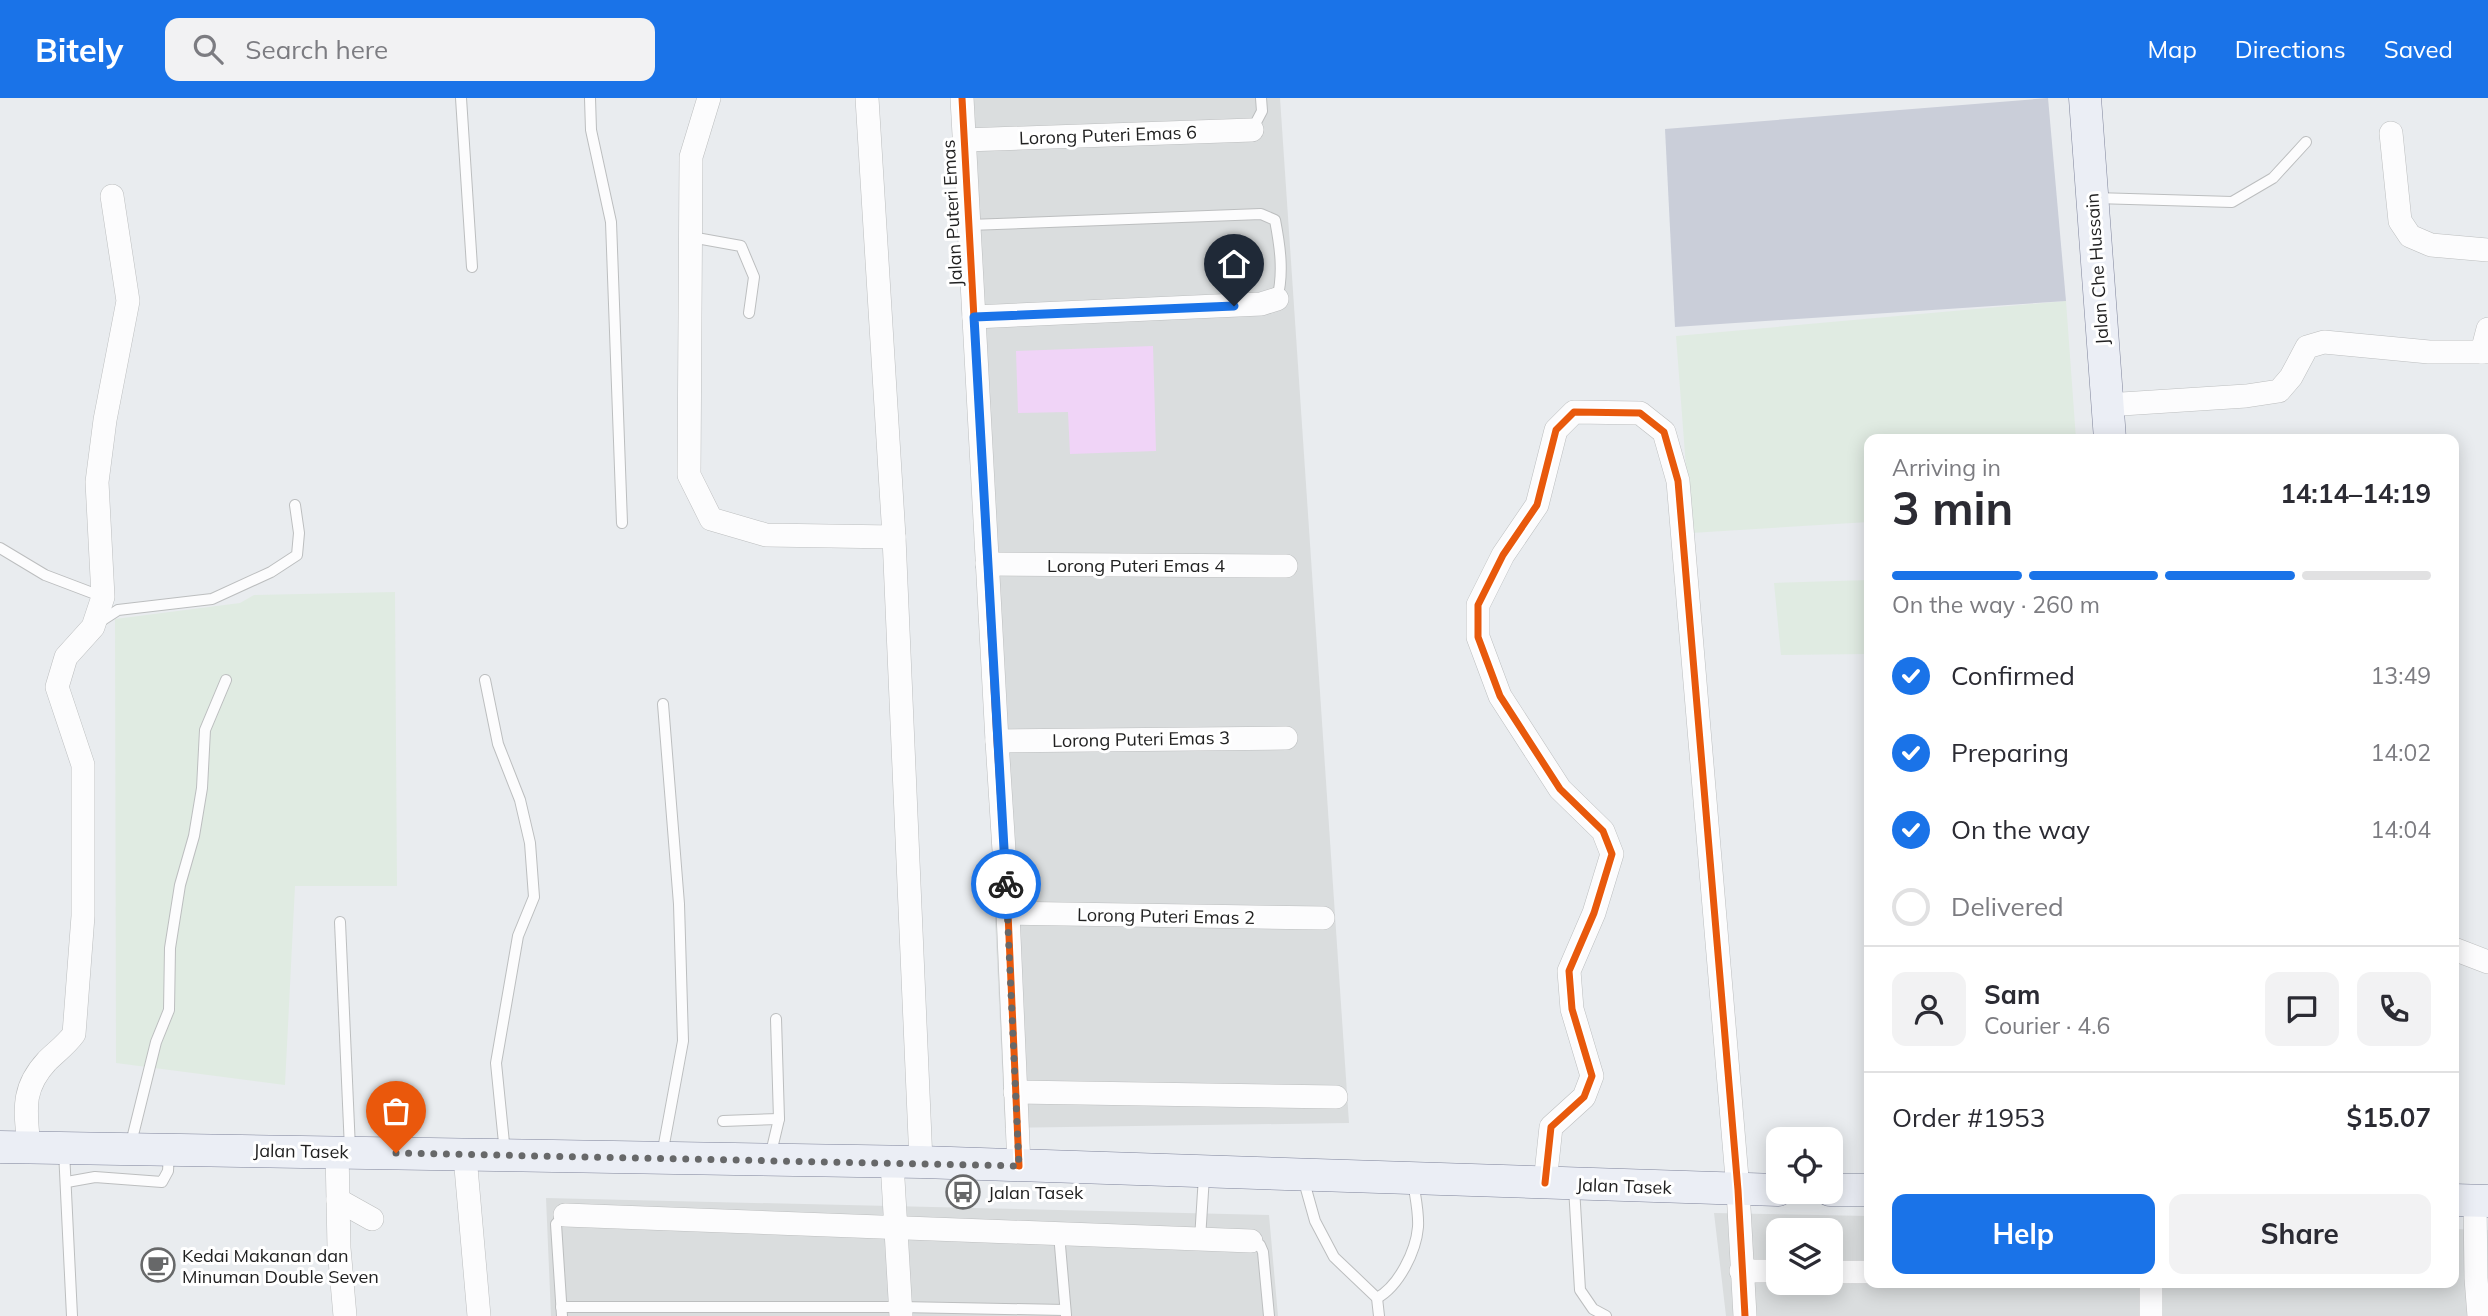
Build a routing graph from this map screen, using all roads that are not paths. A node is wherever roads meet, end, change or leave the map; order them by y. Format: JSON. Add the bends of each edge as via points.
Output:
{"nodes":[{"id":1,"x":461,"y":98,"type":"edge"},
{"id":2,"x":590,"y":98,"type":"edge"},
{"id":3,"x":709,"y":98,"type":"edge"},
{"id":4,"x":867,"y":98,"type":"edge"},
{"id":5,"x":962,"y":98,"type":"edge"},
{"id":6,"x":1261,"y":98,"type":"edge"},
{"id":7,"x":2085,"y":98,"type":"edge"},
{"id":8,"x":1252,"y":130,"type":"joint"},
{"id":9,"x":2391,"y":133,"type":"dead end"},
{"id":10,"x":964,"y":140,"type":"junction"},
{"id":11,"x":2306,"y":142,"type":"dead end"},
{"id":12,"x":111,"y":197,"type":"dead end"},
{"id":13,"x":2092,"y":198,"type":"junction"},
{"id":14,"x":969,"y":225,"type":"junction"},
{"id":15,"x":691,"y":237,"type":"junction"},
{"id":16,"x":2488,"y":250,"type":"edge"},
{"id":17,"x":472,"y":267,"type":"dead end"},
{"id":18,"x":1277,"y":299,"type":"joint"},
{"id":19,"x":749,"y":313,"type":"dead end"},
{"id":20,"x":974,"y":317,"type":"junction"},
{"id":21,"x":2488,"y":329,"type":"edge"},
{"id":22,"x":2485,"y":352,"type":"edge"},
{"id":23,"x":2106,"y":405,"type":"junction"},
{"id":24,"x":2109,"y":434,"type":"edge"},
{"id":25,"x":295,"y":505,"type":"dead end"},
{"id":26,"x":622,"y":523,"type":"dead end"},
{"id":27,"x":894,"y":537,"type":"junction"},
{"id":28,"x":0,"y":548,"type":"edge"},
{"id":29,"x":987,"y":564,"type":"junction"},
{"id":30,"x":1286,"y":566,"type":"dead end"},
{"id":31,"x":103,"y":597,"type":"junction"},
{"id":32,"x":93,"y":626,"type":"junction"},
{"id":33,"x":226,"y":680,"type":"dead end"},
{"id":34,"x":485,"y":680,"type":"dead end"},
{"id":35,"x":663,"y":704,"type":"dead end"},
{"id":36,"x":1286,"y":738,"type":"dead end"},
{"id":37,"x":997,"y":741,"type":"junction"},
{"id":38,"x":1008,"y":913,"type":"junction"},
{"id":39,"x":1323,"y":918,"type":"dead end"},
{"id":40,"x":340,"y":922,"type":"dead end"},
{"id":41,"x":2459,"y":950,"type":"edge"},
{"id":42,"x":2488,"y":962,"type":"edge"},
{"id":43,"x":776,"y":1019,"type":"dead end"},
{"id":44,"x":1015,"y":1092,"type":"junction"},
{"id":45,"x":1336,"y":1097,"type":"dead end"},
{"id":46,"x":779,"y":1119,"type":"junction"},
{"id":47,"x":723,"y":1121,"type":"dead end"},
{"id":48,"x":14,"y":1148,"type":"edge"},
{"id":49,"x":64,"y":1149,"type":"junction"},
{"id":50,"x":130,"y":1150,"type":"junction"},
{"id":51,"x":169,"y":1150,"type":"junction"},
{"id":52,"x":343,"y":1152,"type":"junction"},
{"id":53,"x":465,"y":1156,"type":"junction"},
{"id":54,"x":505,"y":1156,"type":"junction"},
{"id":55,"x":662,"y":1158,"type":"junction"},
{"id":56,"x":770,"y":1160,"type":"junction"},
{"id":57,"x":906,"y":1162,"type":"junction"},
{"id":58,"x":1019,"y":1166,"type":"junction"},
{"id":59,"x":1204,"y":1172,"type":"junction"},
{"id":60,"x":1302,"y":1175,"type":"junction"},
{"id":61,"x":1413,"y":1178,"type":"junction"},
{"id":62,"x":67,"y":1182,"type":"junction"},
{"id":63,"x":1560,"y":1184,"type":"junction"},
{"id":64,"x":1738,"y":1190,"type":"junction"},
{"id":65,"x":1766,"y":1190,"type":"edge"},
{"id":66,"x":1843,"y":1190,"type":"edge"},
{"id":67,"x":1864,"y":1190,"type":"edge"},
{"id":68,"x":338,"y":1200,"type":"junction"},
{"id":69,"x":2472,"y":1200,"type":"edge"},
{"id":70,"x":565,"y":1215,"type":"joint"},
{"id":71,"x":372,"y":1219,"type":"dead end"},
{"id":72,"x":895,"y":1228,"type":"junction"},
{"id":73,"x":1059,"y":1234,"type":"junction"},
{"id":74,"x":1200,"y":1239,"type":"junction"},
{"id":75,"x":1251,"y":1241,"type":"joint"},
{"id":76,"x":1741,"y":1271,"type":"junction"},
{"id":77,"x":1766,"y":1271,"type":"edge"},
{"id":78,"x":1843,"y":1272,"type":"edge"},
{"id":79,"x":1864,"y":1272,"type":"edge"},
{"id":80,"x":2465,"y":1278,"type":"edge"},
{"id":81,"x":2151,"y":1288,"type":"edge"},
{"id":82,"x":1377,"y":1298,"type":"junction"},
{"id":83,"x":561,"y":1311,"type":"edge"},
{"id":84,"x":900,"y":1311,"type":"edge"},
{"id":85,"x":1066,"y":1313,"type":"edge"},
{"id":86,"x":72,"y":1316,"type":"edge"},
{"id":87,"x":345,"y":1316,"type":"edge"},
{"id":88,"x":479,"y":1316,"type":"edge"},
{"id":89,"x":1269,"y":1316,"type":"edge"},
{"id":90,"x":1379,"y":1316,"type":"edge"},
{"id":91,"x":1606,"y":1316,"type":"edge"},
{"id":92,"x":1745,"y":1316,"type":"edge"},
{"id":93,"x":2151,"y":1316,"type":"edge"},
{"id":94,"x":2479,"y":1316,"type":"edge"}],
"edges":[{"from":1,"to":17,"type":"lane"},
{"from":2,"to":26,"type":"lane","via":[[591,130],[611,222]]},
{"from":3,"to":15,"type":"street","via":[[691,157]]},
{"from":4,"to":27,"type":"street"},
{"from":5,"to":10,"type":"street","name":"Jalan Puteri Emas"},
{"from":6,"to":8,"type":"lane","via":[[1262,111]]},
{"from":7,"to":13,"type":"main road","name":"Jalan Che Hussain"},
{"from":8,"to":10,"type":"street","name":"Lorong Puteri Emas 6"},
{"from":9,"to":16,"type":"street","via":[[2400,221],[2410,236],[2431,245]]},
{"from":10,"to":14,"type":"street","name":"Jalan Puteri Emas"},
{"from":11,"to":13,"type":"lane","via":[[2273,178],[2232,202]]},
{"from":12,"to":31,"type":"street","via":[[128,300],[97,482]]},
{"from":13,"to":23,"type":"main road","name":"Jalan Che Hussain"},
{"from":14,"to":18,"type":"lane","via":[[1261,214],[1275,220],[1281,284]]},
{"from":14,"to":20,"type":"street","name":"Jalan Puteri Emas"},
{"from":15,"to":19,"type":"lane","via":[[741,246],[754,277]]},
{"from":15,"to":27,"type":"street","via":[[689,475],[711,519],[766,536]]},
{"from":18,"to":20,"type":"street","via":[[1261,304]]},
{"from":20,"to":29,"type":"street","name":"Jalan Puteri Emas"},
{"from":21,"to":22,"type":"street"},
{"from":22,"to":23,"type":"street","via":[[2324,342],[2307,347],[2280,391]]},
{"from":23,"to":24,"type":"main road","name":"Jalan Che Hussain"},
{"from":25,"to":32,"type":"lane","via":[[297,555],[271,572],[212,599],[118,610]]},
{"from":27,"to":57,"type":"street"},
{"from":28,"to":31,"type":"lane","via":[[45,575]]},
{"from":29,"to":30,"type":"street","name":"Lorong Puteri Emas 4"},
{"from":29,"to":37,"type":"street","name":"Jalan Puteri Emas"},
{"from":31,"to":32,"type":"street"},
{"from":32,"to":48,"type":"street","via":[[66,657],[57,687],[83,765],[83,916],[74,1034],[29,1084]]},
{"from":33,"to":50,"type":"lane","via":[[205,730],[200,800],[170,948],[169,1010],[156,1042]]},
{"from":34,"to":54,"type":"lane","via":[[498,744],[520,800],[530,844],[534,897],[518,936],[496,1063]]},
{"from":35,"to":55,"type":"lane","via":[[679,904],[682,1041]]},
{"from":36,"to":37,"type":"street","name":"Lorong Puteri Emas 3"},
{"from":37,"to":38,"type":"street","name":"Jalan Puteri Emas"},
{"from":38,"to":39,"type":"street","name":"Lorong Puteri Emas 2"},
{"from":38,"to":44,"type":"street","name":"Jalan Puteri Emas"},
{"from":40,"to":52,"type":"lane"},
{"from":41,"to":42,"type":"street"},
{"from":43,"to":46,"type":"lane"},
{"from":44,"to":45,"type":"street"},
{"from":44,"to":58,"type":"street","name":"Jalan Puteri Emas"},
{"from":46,"to":47,"type":"lane"},
{"from":46,"to":56,"type":"lane"},
{"from":48,"to":49,"type":"main road","name":"Jalan Tasek"},
{"from":49,"to":50,"type":"main road","name":"Jalan Tasek"},
{"from":49,"to":62,"type":"lane"},
{"from":50,"to":51,"type":"main road","name":"Jalan Tasek"},
{"from":51,"to":52,"type":"main road","name":"Jalan Tasek"},
{"from":51,"to":62,"type":"lane","via":[[168,1171],[162,1182],[95,1177]]},
{"from":52,"to":53,"type":"main road","name":"Jalan Tasek"},
{"from":52,"to":68,"type":"street"},
{"from":53,"to":54,"type":"main road","name":"Jalan Tasek"},
{"from":53,"to":88,"type":"street"},
{"from":54,"to":55,"type":"main road","name":"Jalan Tasek"},
{"from":55,"to":56,"type":"main road","name":"Jalan Tasek"},
{"from":56,"to":57,"type":"main road","name":"Jalan Tasek"},
{"from":57,"to":58,"type":"main road","name":"Jalan Tasek"},
{"from":57,"to":72,"type":"street"},
{"from":58,"to":59,"type":"main road","name":"Jalan Tasek"},
{"from":59,"to":60,"type":"main road","name":"Jalan Tasek"},
{"from":59,"to":74,"type":"lane"},
{"from":60,"to":61,"type":"main road","name":"Jalan Tasek"},
{"from":60,"to":82,"type":"lane","via":[[1315,1221],[1334,1256]]},
{"from":61,"to":63,"type":"main road","name":"Jalan Tasek"},
{"from":61,"to":82,"type":"lane","via":[[1418,1227],[1405,1270]]},
{"from":62,"to":86,"type":"lane"},
{"from":63,"to":64,"type":"main road","name":"Jalan Tasek"},
{"from":63,"to":64,"type":"street","via":[[1551,1127],[1584,1097],[1592,1076],[1572,1009],[1569,971],[1594,914],[1612,854],[1603,831],[1560,789],[1500,696],[1478,637],[1478,605],[1536,505],[1556,430],[1574,412],[1640,413],[1664,432],[1678,481]]},
{"from":63,"to":91,"type":"lane","via":[[1580,1290],[1593,1309]]},
{"from":64,"to":65,"type":"main road","name":"Jalan Tasek"},
{"from":64,"to":76,"type":"street"},
{"from":66,"to":67,"type":"main road"},
{"from":68,"to":71,"type":"street"},
{"from":68,"to":87,"type":"street"},
{"from":69,"to":80,"type":"street"},
{"from":70,"to":72,"type":"street"},
{"from":70,"to":83,"type":"lane","via":[[556,1224]]},
{"from":72,"to":73,"type":"street"},
{"from":72,"to":84,"type":"street"},
{"from":73,"to":74,"type":"street"},
{"from":73,"to":85,"type":"lane"},
{"from":74,"to":75,"type":"street"},
{"from":75,"to":89,"type":"lane","via":[[1263,1252]]},
{"from":76,"to":77,"type":"street"},
{"from":76,"to":92,"type":"street"},
{"from":78,"to":79,"type":"street"},
{"from":80,"to":94,"type":"street"},
{"from":81,"to":93,"type":"street"},
{"from":82,"to":90,"type":"lane"},
{"from":83,"to":84,"type":"lane"},
{"from":84,"to":85,"type":"lane"}]}
